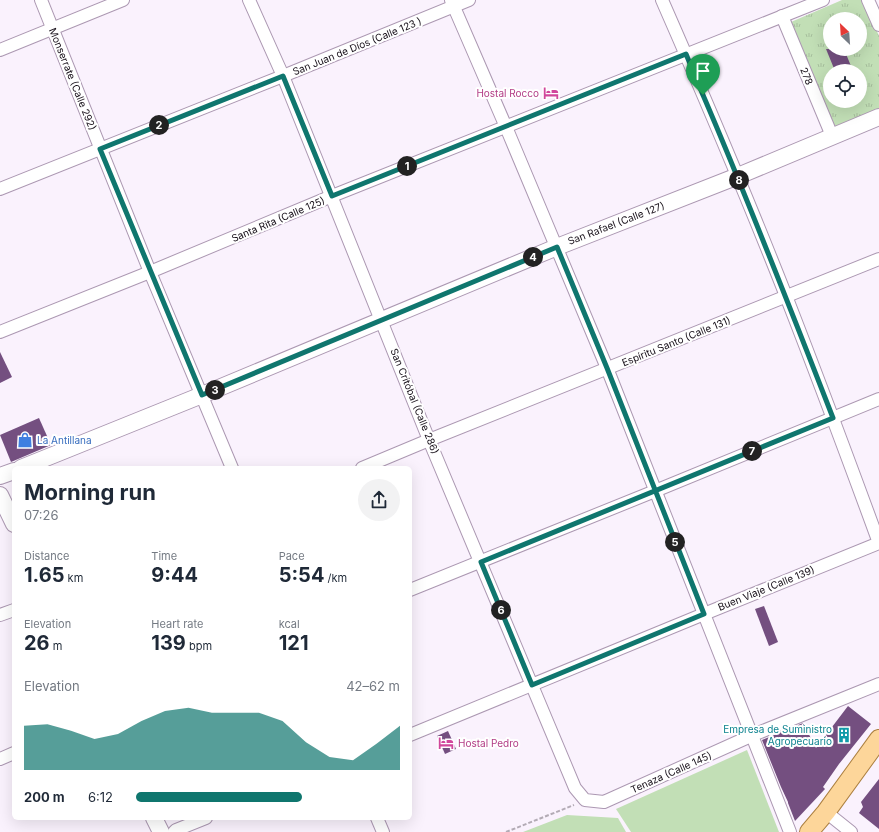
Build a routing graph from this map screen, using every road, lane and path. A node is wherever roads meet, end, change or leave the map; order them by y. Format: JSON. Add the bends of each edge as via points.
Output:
{"nodes":[{"id":1,"x":41,"y":0,"type":"edge"},
{"id":2,"x":123,"y":0,"type":"edge"},
{"id":3,"x":249,"y":0,"type":"edge"},
{"id":4,"x":469,"y":0,"type":"edge"},
{"id":5,"x":662,"y":0,"type":"edge"},
{"id":6,"x":823,"y":0,"type":"edge"},
{"id":7,"x":868,"y":0,"type":"edge"},
{"id":8,"x":452,"y":3,"type":"edge"},
{"id":9,"x":782,"y":16,"type":"junction"},
{"id":10,"x":879,"y":25,"type":"edge"},
{"id":11,"x":53,"y":28,"type":"junction"},
{"id":12,"x":0,"y":50,"type":"edge"},
{"id":13,"x":686,"y":54,"type":"junction"},
{"id":14,"x":283,"y":76,"type":"junction"},
{"id":15,"x":879,"y":117,"type":"edge"},
{"id":16,"x":506,"y":127,"type":"junction"},
{"id":17,"x":832,"y":136,"type":"junction"},
{"id":18,"x":100,"y":149,"type":"junction"},
{"id":19,"x":738,"y":176,"type":"junction"},
{"id":20,"x":0,"y":189,"type":"edge"},
{"id":21,"x":332,"y":196,"type":"junction"},
{"id":22,"x":557,"y":247,"type":"junction"},
{"id":23,"x":879,"y":259,"type":"edge"},
{"id":24,"x":150,"y":272,"type":"junction"},
{"id":25,"x":786,"y":297,"type":"junction"},
{"id":26,"x":382,"y":320,"type":"junction"},
{"id":27,"x":0,"y":332,"type":"edge"},
{"id":28,"x":607,"y":368,"type":"junction"},
{"id":29,"x":202,"y":395,"type":"junction"},
{"id":30,"x":879,"y":399,"type":"edge"},
{"id":31,"x":833,"y":418,"type":"junction"},
{"id":32,"x":430,"y":440,"type":"junction"},
{"id":33,"x":26,"y":466,"type":"edge"},
{"id":34,"x":231,"y":466,"type":"edge"},
{"id":35,"x":367,"y":466,"type":"edge"},
{"id":36,"x":12,"y":472,"type":"edge"},
{"id":37,"x":0,"y":476,"type":"edge"},
{"id":38,"x":655,"y":491,"type":"junction"},
{"id":39,"x":0,"y":495,"type":"edge"},
{"id":40,"x":12,"y":520,"type":"edge"},
{"id":41,"x":879,"y":543,"type":"edge"},
{"id":42,"x":481,"y":562,"type":"junction"},
{"id":43,"x":412,"y":589,"type":"edge"},
{"id":44,"x":12,"y":611,"type":"edge"},
{"id":45,"x":704,"y":614,"type":"junction"},
{"id":46,"x":0,"y":615,"type":"edge"},
{"id":47,"x":879,"y":684,"type":"edge"},
{"id":48,"x":532,"y":685,"type":"junction"},
{"id":49,"x":412,"y":734,"type":"edge"},
{"id":50,"x":753,"y":735,"type":"junction"},
{"id":51,"x":879,"y":740,"type":"edge"},
{"id":52,"x":12,"y":754,"type":"edge"},
{"id":53,"x":0,"y":759,"type":"edge"},
{"id":54,"x":585,"y":800,"type":"junction"},
{"id":55,"x":826,"y":812,"type":"junction"},
{"id":56,"x":155,"y":820,"type":"edge"},
{"id":57,"x":201,"y":820,"type":"edge"},
{"id":58,"x":378,"y":820,"type":"edge"},
{"id":59,"x":161,"y":832,"type":"edge"},
{"id":60,"x":174,"y":832,"type":"edge"},
{"id":61,"x":383,"y":832,"type":"edge"},
{"id":62,"x":506,"y":832,"type":"edge"},
{"id":63,"x":790,"y":832,"type":"edge"},
{"id":64,"x":809,"y":832,"type":"edge"},
{"id":65,"x":852,"y":832,"type":"edge"}],
"edges":[{"from":1,"to":11,"type":"street","name":"Monserrate (Calle 292)"},
{"from":2,"to":11,"type":"street"},
{"from":3,"to":14,"type":"street","name":"San Critóbal (Calle 286)"},
{"from":4,"to":8,"type":"street","name":"San Juan de Díos (Calle 123 )"},
{"from":5,"to":13,"type":"street"},
{"from":6,"to":9,"type":"street","name":"Santa Rita (Calle 125)"},
{"from":7,"to":10,"type":"street"},
{"from":8,"to":14,"type":"street","name":"San Juan de Díos (Calle 123 )"},
{"from":8,"to":16,"type":"street"},
{"from":9,"to":13,"type":"street","name":"Santa Rita (Calle 125)"},
{"from":9,"to":17,"type":"street","name":"278"},
{"from":11,"to":12,"type":"street"},
{"from":11,"to":18,"type":"street","name":"Monserrate (Calle 292)"},
{"from":13,"to":16,"type":"street","name":"Santa Rita (Calle 125)"},
{"from":13,"to":19,"type":"street"},
{"from":14,"to":18,"type":"street","name":"San Juan de Díos (Calle 123 )"},
{"from":14,"to":21,"type":"street","name":"San Critóbal (Calle 286)"},
{"from":15,"to":17,"type":"street","name":"San Rafael (Calle 127)"},
{"from":16,"to":21,"type":"street","name":"Santa Rita (Calle 125)"},
{"from":16,"to":22,"type":"street"},
{"from":17,"to":19,"type":"street","name":"San Rafael (Calle 127)"},
{"from":18,"to":20,"type":"street","name":"San Juan de Díos (Calle 123 )"},
{"from":18,"to":24,"type":"street","name":"Monserrate (Calle 292)"},
{"from":19,"to":22,"type":"street","name":"San Rafael (Calle 127)"},
{"from":19,"to":25,"type":"street"},
{"from":21,"to":24,"type":"street","name":"Santa Rita (Calle 125)"},
{"from":21,"to":26,"type":"street","name":"San Critóbal (Calle 286)"},
{"from":22,"to":26,"type":"street","name":"San Rafael (Calle 127)"},
{"from":22,"to":28,"type":"street"},
{"from":23,"to":25,"type":"street","name":"Espíritu Santo (Calle 131)"},
{"from":24,"to":27,"type":"street","name":"Santa Rita (Calle 125)"},
{"from":24,"to":29,"type":"street","name":"Monserrate (Calle 292)"},
{"from":25,"to":28,"type":"street","name":"Espíritu Santo (Calle 131)"},
{"from":25,"to":31,"type":"street"},
{"from":26,"to":29,"type":"street","name":"San Rafael (Calle 127)"},
{"from":26,"to":32,"type":"street","name":"San Critóbal (Calle 286)"},
{"from":28,"to":32,"type":"street","name":"Espíritu Santo (Calle 131)"},
{"from":28,"to":38,"type":"street"},
{"from":29,"to":33,"type":"street","name":"San Rafael (Calle 127)"},
{"from":29,"to":34,"type":"street","name":"Monserrate (Calle 292)"},
{"from":30,"to":31,"type":"street"},
{"from":31,"to":38,"type":"street"},
{"from":31,"to":41,"type":"street"},
{"from":32,"to":35,"type":"street","name":"Espíritu Santo (Calle 131)"},
{"from":32,"to":42,"type":"street","name":"San Critóbal (Calle 286)"},
{"from":36,"to":37,"type":"street"},
{"from":38,"to":42,"type":"street"},
{"from":38,"to":45,"type":"street"},
{"from":39,"to":40,"type":"street"},
{"from":41,"to":45,"type":"street","name":"Buen Viaje (Calle 139)"},
{"from":42,"to":43,"type":"street"},
{"from":42,"to":48,"type":"street","name":"San Critóbal (Calle 286)"},
{"from":44,"to":46,"type":"street"},
{"from":45,"to":48,"type":"street","name":"Buen Viaje (Calle 139)"},
{"from":45,"to":50,"type":"street"},
{"from":47,"to":50,"type":"street","name":"Tenaza (Calle 145)"},
{"from":48,"to":49,"type":"street","name":"Buen Viaje (Calle 139)"},
{"from":48,"to":54,"type":"street","name":"San Critóbal (Calle 286)","via":[[575,788]]},
{"from":50,"to":54,"type":"street","name":"Tenaza (Calle 145)","via":[[604,802]]},
{"from":50,"to":63,"type":"street"},
{"from":51,"to":55,"type":"main road"},
{"from":52,"to":53,"type":"street"},
{"from":54,"to":62,"type":"path"},
{"from":55,"to":64,"type":"main road"},
{"from":55,"to":65,"type":"street"},
{"from":56,"to":59,"type":"street"},
{"from":57,"to":60,"type":"street"},
{"from":58,"to":61,"type":"street"}]}
